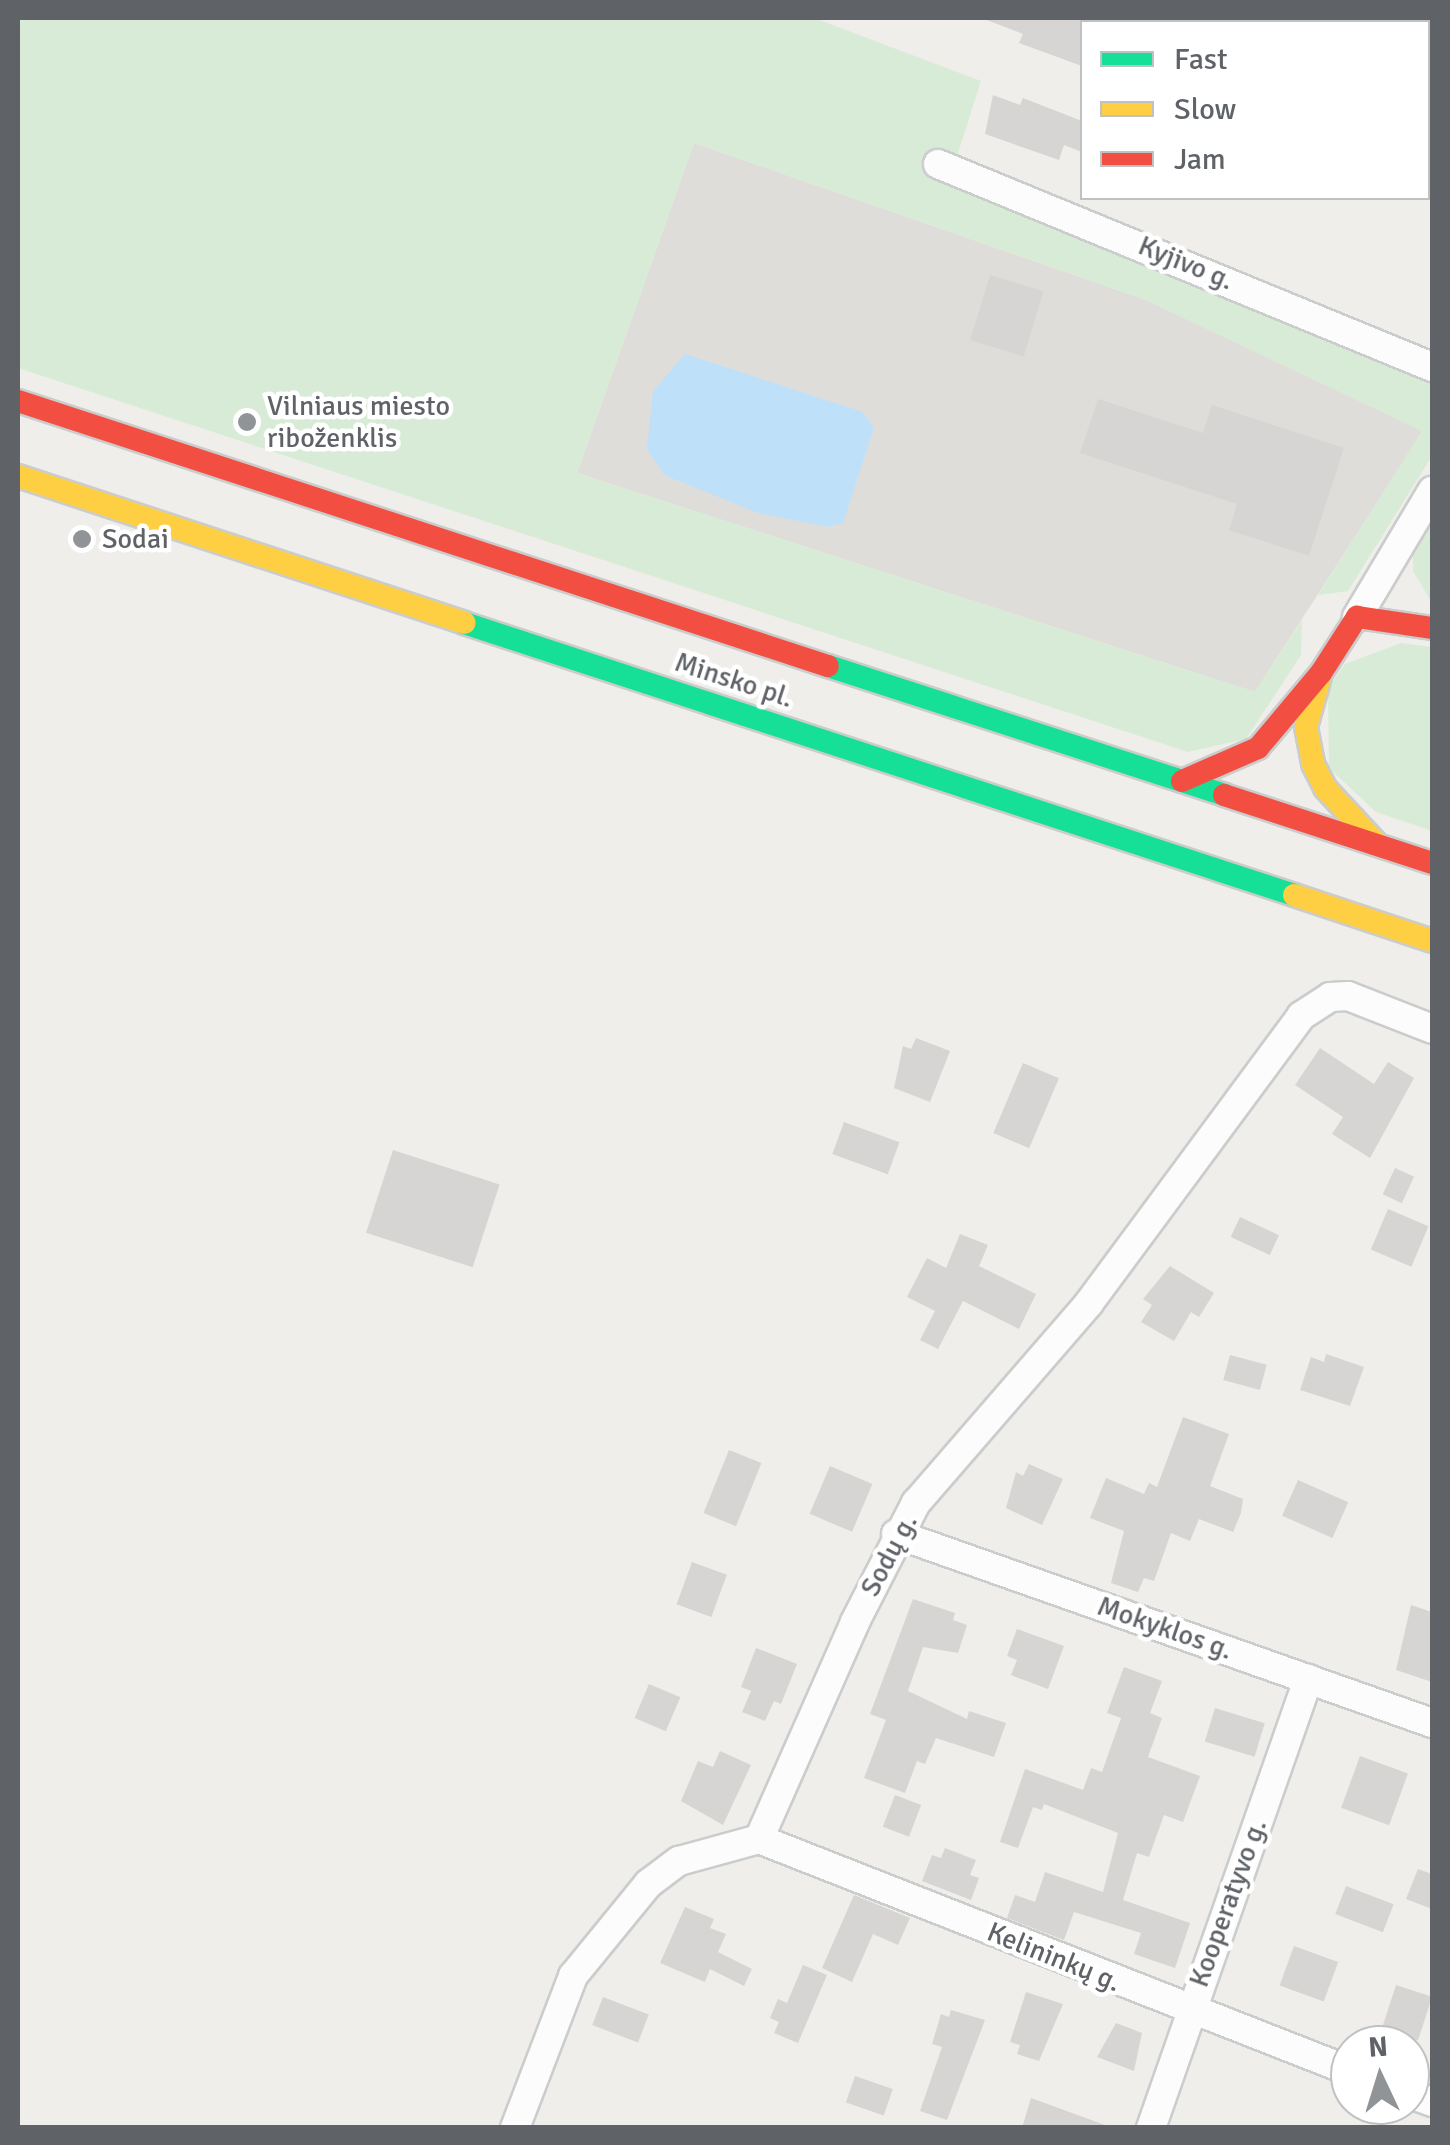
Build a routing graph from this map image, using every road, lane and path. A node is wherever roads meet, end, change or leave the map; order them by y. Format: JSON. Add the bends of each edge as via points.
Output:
{"nodes":[{"id":1,"x":938,"y":164,"type":"dead end"},
{"id":2,"x":1432,"y":367,"type":"edge"},
{"id":3,"x":18,"y":401,"type":"edge"},
{"id":4,"x":18,"y":476,"type":"edge"},
{"id":5,"x":1432,"y":491,"type":"edge"},
{"id":6,"x":1357,"y":617,"type":"junction"},
{"id":7,"x":1432,"y":628,"type":"edge"},
{"id":8,"x":1322,"y":672,"type":"junction"},
{"id":9,"x":1182,"y":781,"type":"junction"},
{"id":10,"x":1378,"y":846,"type":"junction"},
{"id":11,"x":1432,"y":863,"type":"edge"},
{"id":12,"x":1432,"y":941,"type":"edge"},
{"id":13,"x":1432,"y":1029,"type":"edge"},
{"id":14,"x":896,"y":1534,"type":"junction"},
{"id":15,"x":1308,"y":1679,"type":"junction"},
{"id":16,"x":1432,"y":1723,"type":"edge"},
{"id":17,"x":759,"y":1839,"type":"junction"},
{"id":18,"x":1189,"y":2011,"type":"junction"},
{"id":19,"x":1330,"y":2064,"type":"edge"},
{"id":20,"x":516,"y":2128,"type":"edge"},
{"id":21,"x":1151,"y":2128,"type":"edge"}],
"edges":[{"from":1,"to":2,"type":"street","name":"Kyjivo g."},
{"from":3,"to":9,"type":"highway","name":"Minsko pl."},
{"from":4,"to":12,"type":"highway","name":"Minsko pl."},
{"from":5,"to":6,"type":"street"},
{"from":6,"to":7,"type":"highway"},
{"from":6,"to":8,"type":"highway"},
{"from":8,"to":9,"type":"highway","via":[[1258,748]]},
{"from":8,"to":10,"type":"highway","via":[[1306,727],[1313,764],[1325,788]]},
{"from":9,"to":10,"type":"highway","name":"Minsko pl."},
{"from":10,"to":11,"type":"highway","name":"Minsko pl."},
{"from":13,"to":14,"type":"street","name":"Sodų g.","via":[[1348,996],[1330,996],[1300,1016],[1089,1304]]},
{"from":14,"to":15,"type":"street","name":"Mokyklos g."},
{"from":14,"to":17,"type":"street","name":"Sodų g."},
{"from":15,"to":16,"type":"street","name":"Mokyklos g."},
{"from":15,"to":18,"type":"street","name":"Kooperatyvo g."},
{"from":17,"to":18,"type":"street","name":"Kelininkų g."},
{"from":17,"to":20,"type":"street","via":[[679,1861],[614,1922],[554,2012]]},
{"from":18,"to":19,"type":"street","name":"Kelininkų g."},
{"from":18,"to":21,"type":"street","name":"Kooperatyvo g."}]}
